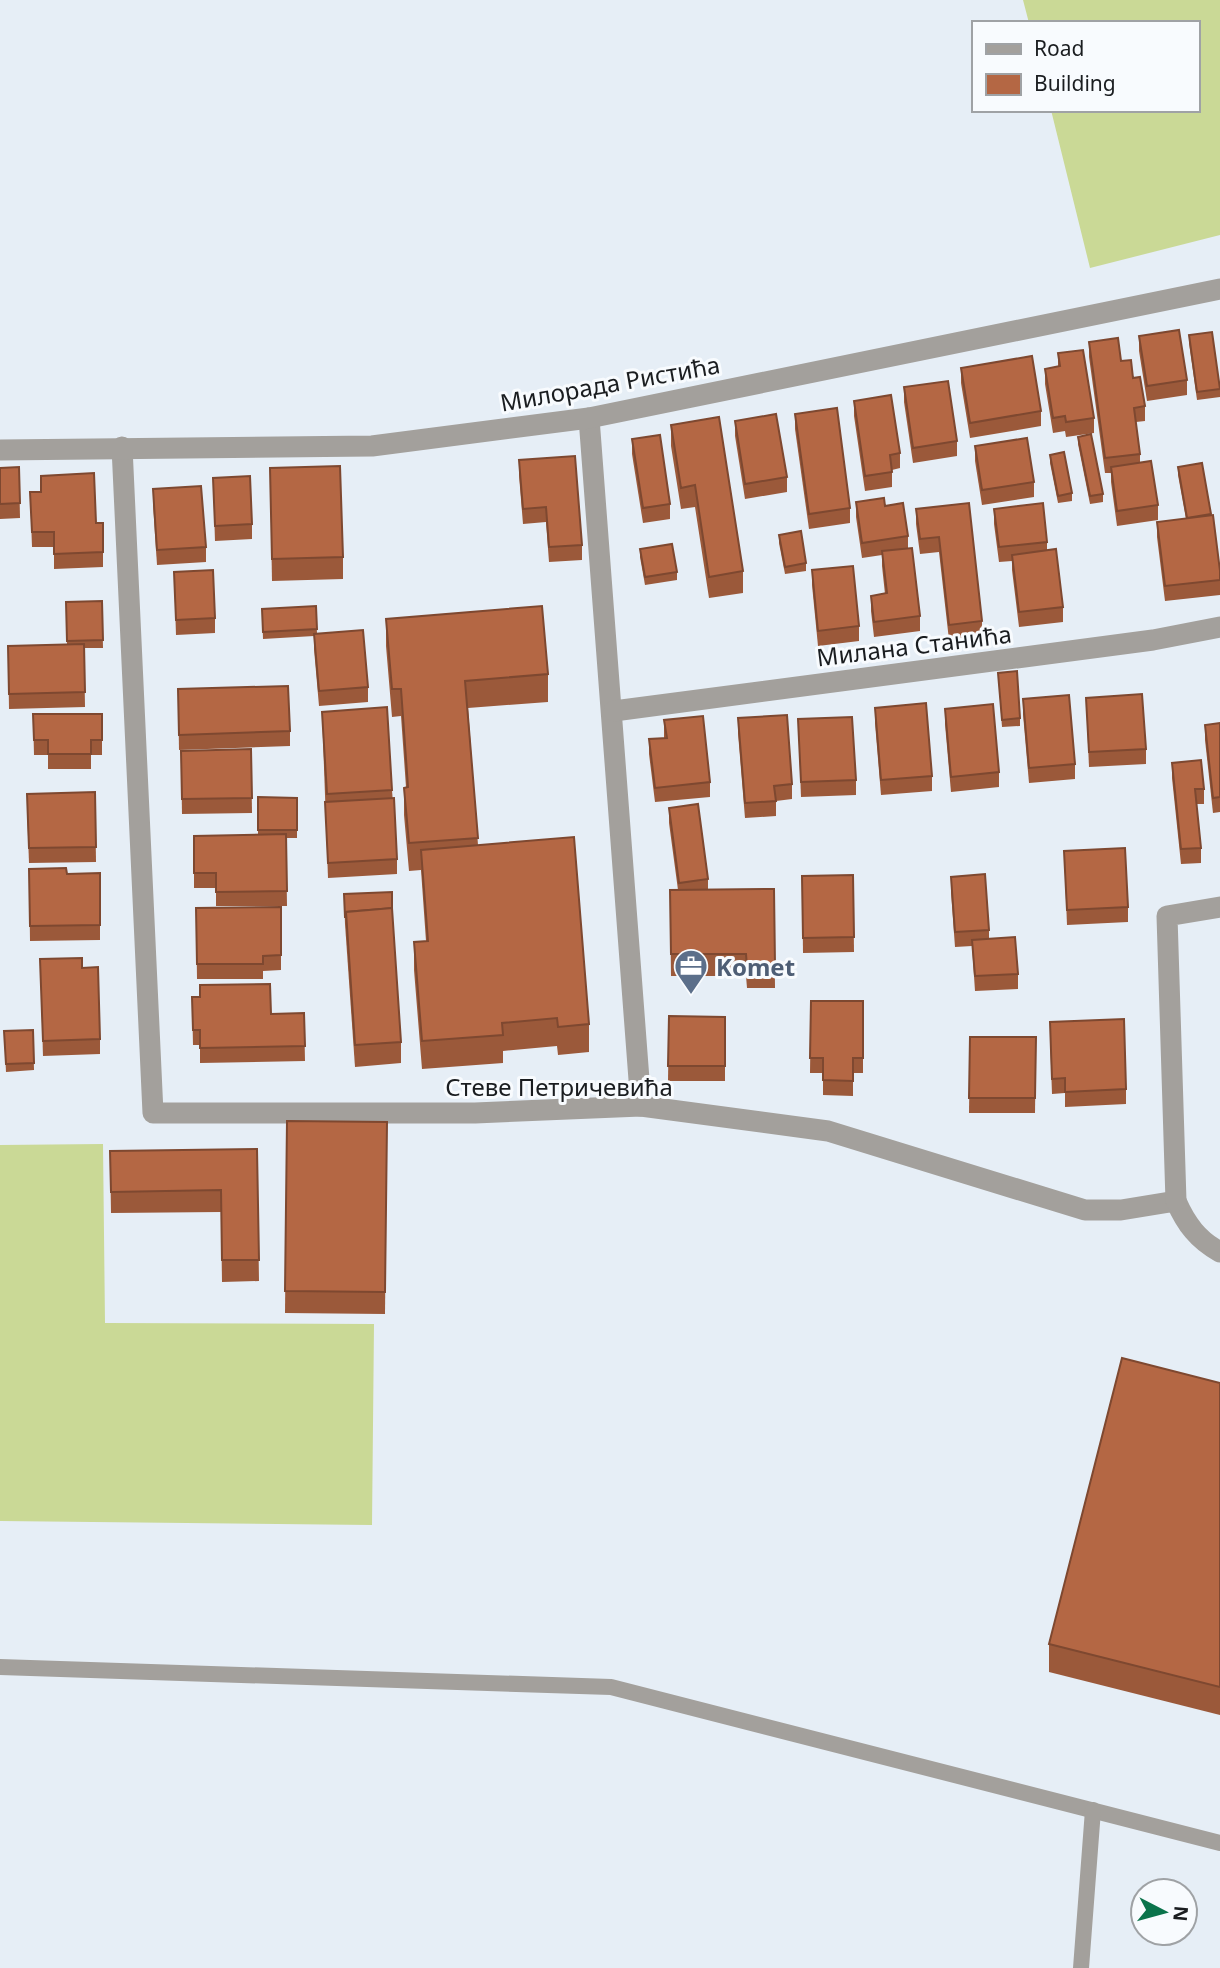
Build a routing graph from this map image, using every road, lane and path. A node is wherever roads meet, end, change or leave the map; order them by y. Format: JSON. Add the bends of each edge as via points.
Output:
{"nodes":[{"id":1,"x":1220,"y":289,"type":"edge"},
{"id":2,"x":589,"y":418,"type":"junction"},
{"id":3,"x":122,"y":447,"type":"junction"},
{"id":4,"x":0,"y":450,"type":"edge"},
{"id":5,"x":1220,"y":627,"type":"edge"},
{"id":6,"x":614,"y":710,"type":"junction"},
{"id":7,"x":1220,"y":907,"type":"edge"},
{"id":8,"x":642,"y":1107,"type":"junction"},
{"id":9,"x":1176,"y":1201,"type":"junction"},
{"id":10,"x":1220,"y":1252,"type":"edge"},
{"id":11,"x":0,"y":1667,"type":"edge"},
{"id":12,"x":1093,"y":1810,"type":"junction"},
{"id":13,"x":1220,"y":1843,"type":"edge"},
{"id":14,"x":1081,"y":1968,"type":"edge"}],
"edges":[{"from":1,"to":2,"type":"street","name":"Милорада Ристића"},
{"from":2,"to":3,"type":"street","name":"Милорада Ристића","via":[[372,446]]},
{"from":2,"to":6,"type":"street"},
{"from":3,"to":4,"type":"street","name":"Милорада Ристића"},
{"from":3,"to":8,"type":"street","name":"Стеве Петричевића","via":[[153,1113],[475,1113]]},
{"from":5,"to":6,"type":"street","name":"Милана Станића","via":[[1153,640]]},
{"from":6,"to":8,"type":"street"},
{"from":7,"to":9,"type":"street","via":[[1167,916]]},
{"from":8,"to":9,"type":"street","name":"Стеве Петричевића","via":[[828,1131],[1085,1210],[1121,1210]]},
{"from":9,"to":10,"type":"street","via":[[1186,1224]]},
{"from":11,"to":12,"type":"lane","via":[[611,1687]]},
{"from":12,"to":13,"type":"lane"},
{"from":12,"to":14,"type":"lane"}]}
